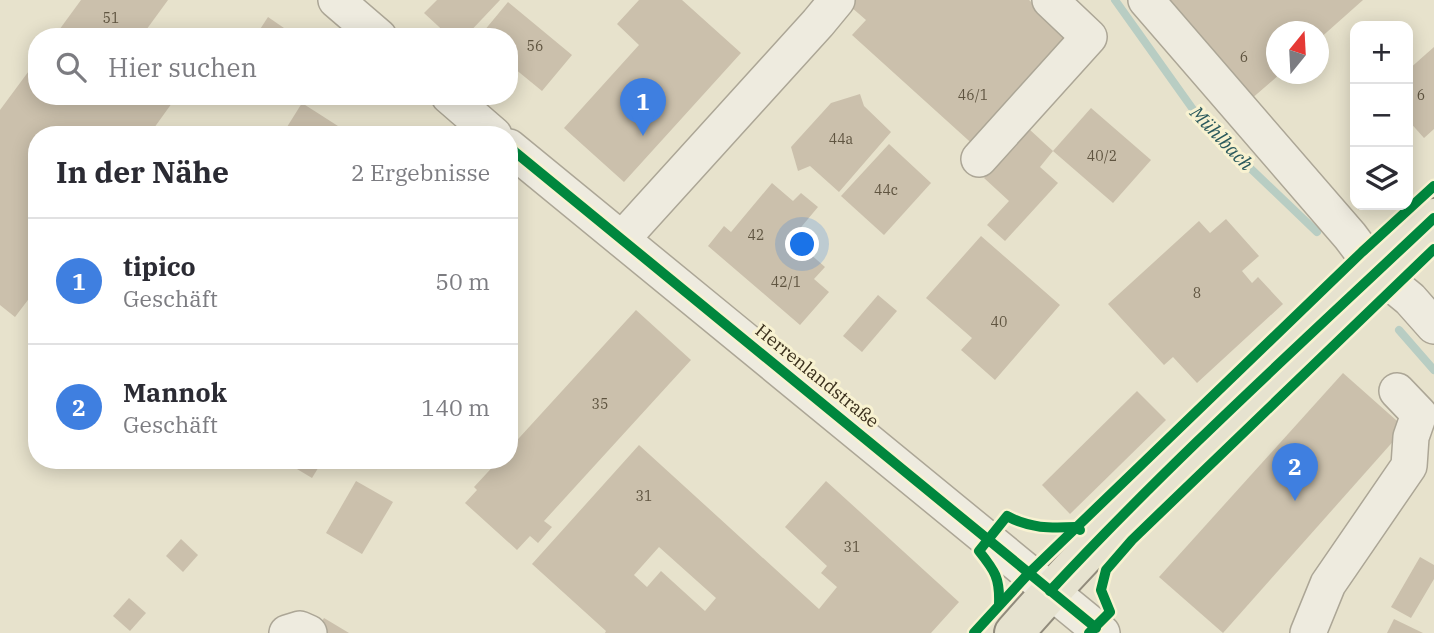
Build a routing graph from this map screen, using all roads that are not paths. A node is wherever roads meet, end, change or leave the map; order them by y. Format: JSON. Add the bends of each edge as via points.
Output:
{"nodes":[{"id":1,"x":335,"y":0,"type":"edge"},
{"id":2,"x":837,"y":0,"type":"edge"},
{"id":3,"x":1049,"y":0,"type":"edge"},
{"id":4,"x":1146,"y":0,"type":"edge"},
{"id":5,"x":368,"y":28,"type":"edge"},
{"id":6,"x":459,"y":105,"type":"edge"},
{"id":7,"x":484,"y":126,"type":"edge"},
{"id":8,"x":518,"y":154,"type":"edge"},
{"id":9,"x":979,"y":159,"type":"dead end"},
{"id":10,"x":1434,"y":218,"type":"edge"},
{"id":11,"x":622,"y":239,"type":"junction"},
{"id":12,"x":1377,"y":272,"type":"junction"},
{"id":13,"x":1434,"y":326,"type":"edge"},
{"id":14,"x":1397,"y":391,"type":"dead end"},
{"id":15,"x":1050,"y":591,"type":"junction"},
{"id":16,"x":287,"y":633,"type":"edge"},
{"id":17,"x":309,"y":633,"type":"edge"},
{"id":18,"x":1014,"y":633,"type":"edge"},
{"id":19,"x":1102,"y":633,"type":"edge"},
{"id":20,"x":1308,"y":633,"type":"edge"}],
"edges":[{"from":1,"to":5,"type":"street"},
{"from":2,"to":11,"type":"street"},
{"from":3,"to":9,"type":"street","via":[[1089,37]]},
{"from":4,"to":12,"type":"street"},
{"from":6,"to":7,"type":"street"},
{"from":8,"to":11,"type":"street","name":"Herrenlandstraße"},
{"from":10,"to":12,"type":"main road"},
{"from":11,"to":15,"type":"street","name":"Herrenlandstraße"},
{"from":12,"to":13,"type":"street"},
{"from":12,"to":15,"type":"main road","via":[[1202,437]]},
{"from":14,"to":20,"type":"street","via":[[1419,414],[1411,437],[1409,466],[1328,584]]},
{"from":15,"to":18,"type":"main road"},
{"from":15,"to":19,"type":"street","name":"Herrenlandstraße"},
{"from":16,"to":17,"type":"street","via":[[300,629]]}]}
